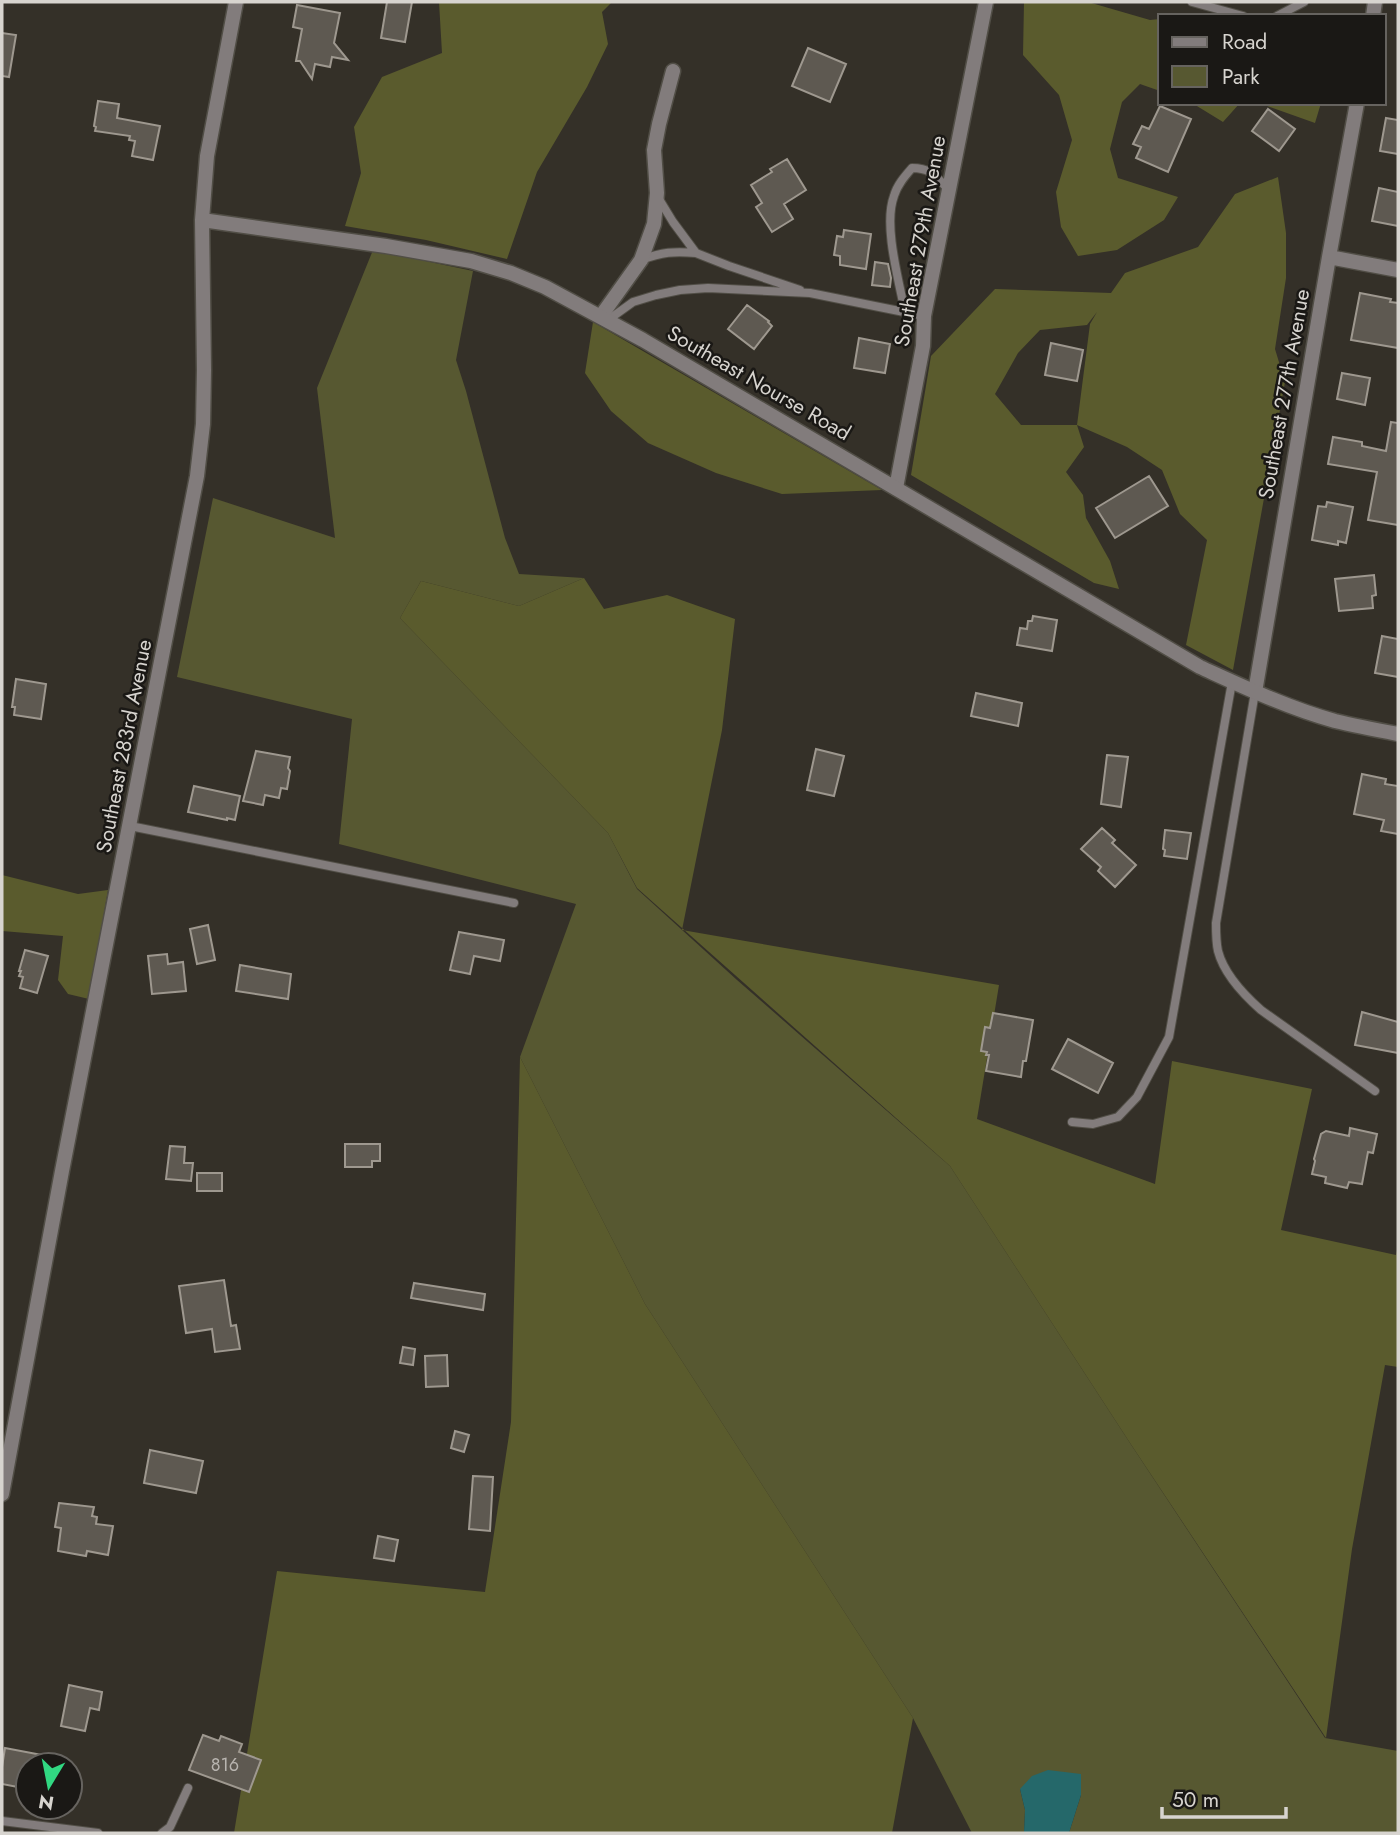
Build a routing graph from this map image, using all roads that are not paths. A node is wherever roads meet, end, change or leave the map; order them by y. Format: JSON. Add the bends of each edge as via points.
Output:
{"nodes":[{"id":1,"x":236,"y":2,"type":"edge"},
{"id":2,"x":986,"y":2,"type":"edge"},
{"id":3,"x":1192,"y":2,"type":"edge"},
{"id":4,"x":1304,"y":2,"type":"edge"},
{"id":5,"x":1236,"y":14,"type":"edge"},
{"id":6,"x":1282,"y":14,"type":"edge"},
{"id":7,"x":673,"y":71,"type":"dead end"},
{"id":8,"x":1357,"y":105,"type":"edge"},
{"id":9,"x":949,"y":190,"type":"junction"},
{"id":10,"x":657,"y":194,"type":"junction"},
{"id":11,"x":202,"y":220,"type":"junction"},
{"id":12,"x":696,"y":253,"type":"junction"},
{"id":13,"x":1329,"y":257,"type":"junction"},
{"id":14,"x":641,"y":260,"type":"junction"},
{"id":15,"x":1398,"y":270,"type":"edge"},
{"id":16,"x":810,"y":293,"type":"junction"},
{"id":17,"x":905,"y":312,"type":"junction"},
{"id":18,"x":924,"y":316,"type":"junction"},
{"id":19,"x":605,"y":318,"type":"junction"},
{"id":20,"x":896,"y":488,"type":"junction"},
{"id":21,"x":1232,"y":681,"type":"junction"},
{"id":22,"x":1255,"y":692,"type":"junction"},
{"id":23,"x":1398,"y":734,"type":"edge"},
{"id":24,"x":130,"y":825,"type":"junction"},
{"id":25,"x":514,"y":903,"type":"dead end"},
{"id":26,"x":1375,"y":1091,"type":"dead end"},
{"id":27,"x":1072,"y":1122,"type":"dead end"},
{"id":28,"x":2,"y":1494,"type":"edge"},
{"id":29,"x":188,"y":1788,"type":"dead end"},
{"id":30,"x":2,"y":1821,"type":"edge"},
{"id":31,"x":98,"y":1833,"type":"edge"},
{"id":32,"x":162,"y":1833,"type":"edge"}],
"edges":[{"from":1,"to":11,"type":"street","name":"Southeast 283rd Avenue","via":[[207,156]]},
{"from":2,"to":9,"type":"street","name":"Southeast 279th Avenue"},
{"from":3,"to":5,"type":"lane"},
{"from":4,"to":6,"type":"lane"},
{"from":7,"to":10,"type":"street","via":[[654,150]]},
{"from":8,"to":13,"type":"street","name":"Southeast 277th Avenue"},
{"from":9,"to":17,"type":"lane","via":[[932,173],[912,168],[894,194],[889,214]]},
{"from":9,"to":18,"type":"street","name":"Southeast 279th Avenue"},
{"from":10,"to":12,"type":"lane"},
{"from":10,"to":14,"type":"street","via":[[654,224]]},
{"from":11,"to":19,"type":"street","name":"Southeast Nourse Road","via":[[471,261],[511,272]]},
{"from":11,"to":24,"type":"street","name":"Southeast 283rd Avenue","via":[[204,370],[197,476]]},
{"from":12,"to":14,"type":"lane","via":[[659,253]]},
{"from":12,"to":16,"type":"lane"},
{"from":13,"to":15,"type":"street"},
{"from":13,"to":22,"type":"street","name":"Southeast 277th Avenue"},
{"from":14,"to":19,"type":"street"},
{"from":16,"to":17,"type":"lane"},
{"from":16,"to":19,"type":"lane","via":[[680,290],[633,302]]},
{"from":17,"to":18,"type":"lane"},
{"from":18,"to":20,"type":"street","name":"Southeast 279th Avenue","via":[[923,346]]},
{"from":19,"to":20,"type":"street","name":"Southeast Nourse Road"},
{"from":20,"to":21,"type":"street","name":"Southeast Nourse Road","via":[[1200,667]]},
{"from":21,"to":22,"type":"street","name":"Southeast Nourse Road"},
{"from":21,"to":27,"type":"lane","via":[[1169,1037],[1137,1097],[1118,1116],[1093,1124]]},
{"from":22,"to":23,"type":"street","name":"Southeast Nourse Road","via":[[1335,721]]},
{"from":22,"to":26,"type":"lane","via":[[1216,923],[1218,953],[1244,995],[1261,1010]]},
{"from":24,"to":25,"type":"lane"},
{"from":24,"to":28,"type":"street","name":"Southeast 283rd Avenue"},
{"from":29,"to":32,"type":"lane","via":[[170,1827]]},
{"from":30,"to":31,"type":"lane"}]}
